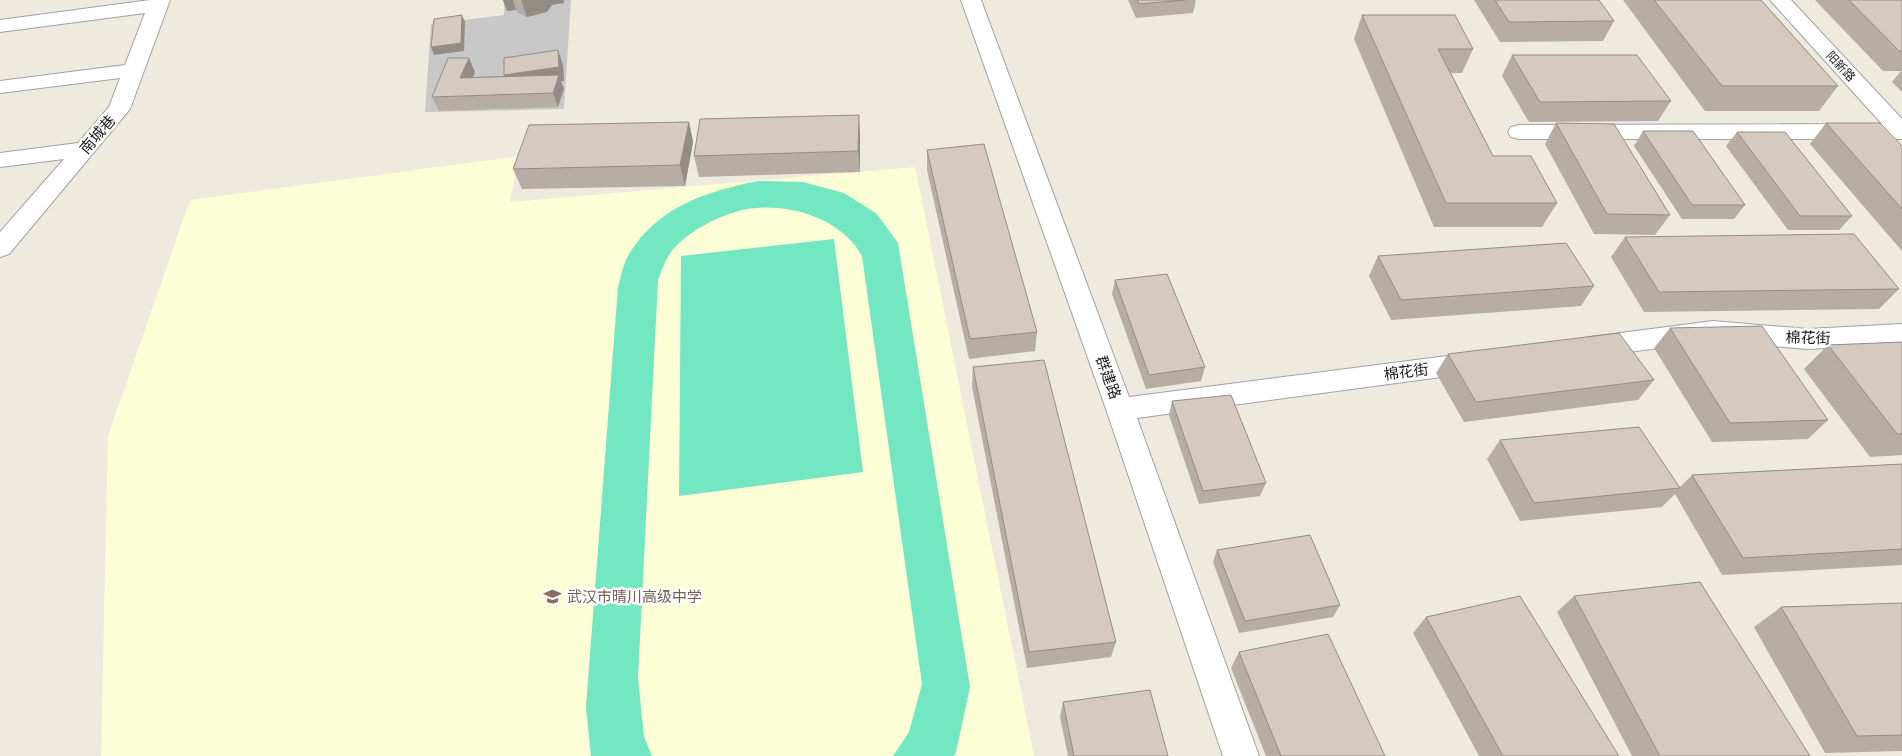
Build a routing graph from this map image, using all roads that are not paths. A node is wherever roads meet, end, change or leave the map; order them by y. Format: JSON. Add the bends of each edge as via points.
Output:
{"nodes":[{"id":1,"x":971,"y":0,"type":"edge"},
{"id":2,"x":1780,"y":0,"type":"edge"},
{"id":3,"x":159,"y":3,"type":"edge"},
{"id":4,"x":0,"y":26,"type":"edge"},
{"id":5,"x":134,"y":70,"type":"junction"},
{"id":6,"x":0,"y":87,"type":"edge"},
{"id":7,"x":1519,"y":132,"type":"dead end"},
{"id":8,"x":1902,"y":132,"type":"edge"},
{"id":9,"x":85,"y":149,"type":"junction"},
{"id":10,"x":0,"y":160,"type":"edge"},
{"id":11,"x":3,"y":240,"type":"edge"},
{"id":12,"x":1902,"y":334,"type":"edge"},
{"id":13,"x":1565,"y":351,"type":"edge"},
{"id":14,"x":1506,"y":358,"type":"edge"},
{"id":15,"x":1120,"y":408,"type":"junction"},
{"id":16,"x":1241,"y":756,"type":"edge"}],
"edges":[{"from":1,"to":15,"type":"street","name":"群建路"},
{"from":2,"to":8,"type":"street","name":"阳新路"},
{"from":3,"to":4,"type":"street"},
{"from":3,"to":5,"type":"street","name":"南城巷"},
{"from":5,"to":6,"type":"street"},
{"from":5,"to":9,"type":"street","name":"南城巷","via":[[119,109]]},
{"from":7,"to":8,"type":"street"},
{"from":9,"to":10,"type":"street"},
{"from":9,"to":11,"type":"street","name":"南城巷"},
{"from":12,"to":13,"type":"street","name":"棉花街","via":[[1808,339],[1713,332]]},
{"from":14,"to":15,"type":"street","name":"棉花街"},
{"from":15,"to":16,"type":"street","name":"群建路"}]}
